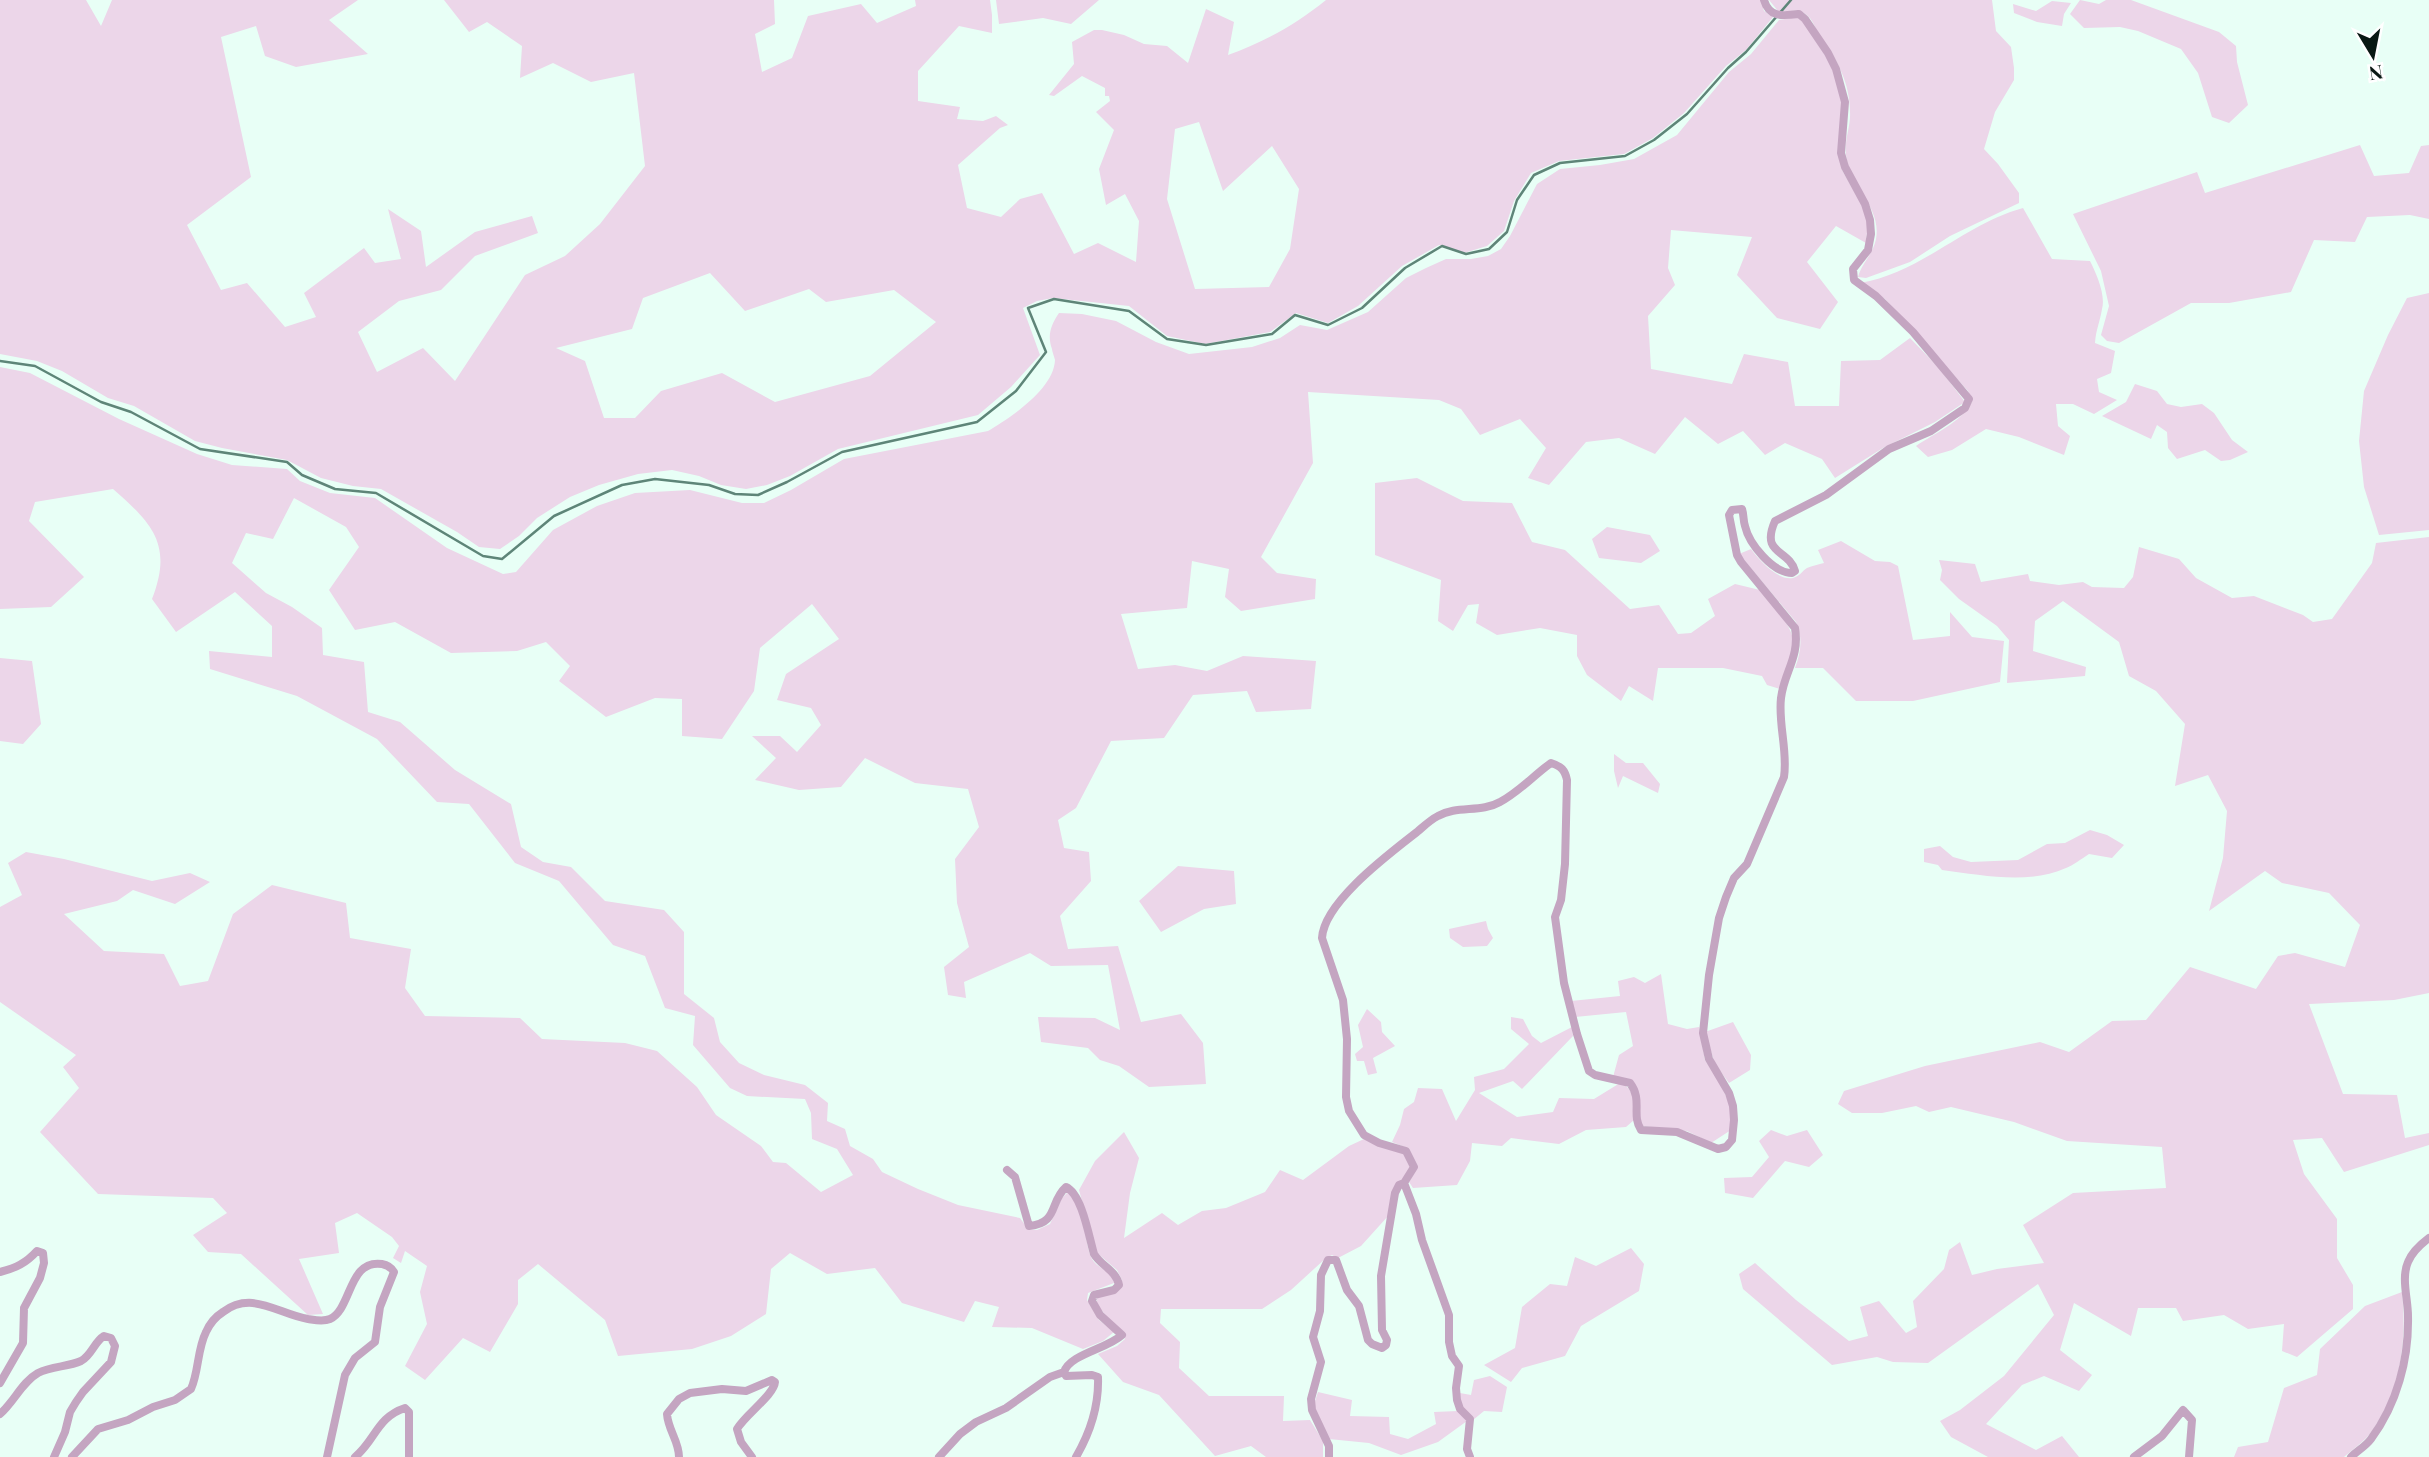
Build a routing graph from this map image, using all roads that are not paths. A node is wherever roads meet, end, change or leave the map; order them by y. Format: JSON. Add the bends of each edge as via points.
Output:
{"nodes":[{"id":1,"x":1764,"y":0,"type":"edge"},
{"id":2,"x":1007,"y":1170,"type":"dead end"},
{"id":3,"x":1404,"y":1183,"type":"junction"},
{"id":4,"x":2429,"y":1238,"type":"edge"},
{"id":5,"x":0,"y":1272,"type":"edge"},
{"id":6,"x":1064,"y":1372,"type":"junction"},
{"id":7,"x":0,"y":1383,"type":"edge"},
{"id":8,"x":0,"y":1414,"type":"edge"},
{"id":9,"x":54,"y":1457,"type":"edge"},
{"id":10,"x":72,"y":1457,"type":"edge"},
{"id":11,"x":327,"y":1457,"type":"edge"},
{"id":12,"x":355,"y":1457,"type":"edge"},
{"id":13,"x":409,"y":1457,"type":"edge"},
{"id":14,"x":680,"y":1457,"type":"edge"},
{"id":15,"x":752,"y":1457,"type":"edge"},
{"id":16,"x":939,"y":1457,"type":"edge"},
{"id":17,"x":1076,"y":1457,"type":"edge"},
{"id":18,"x":1329,"y":1457,"type":"edge"},
{"id":19,"x":1470,"y":1457,"type":"edge"},
{"id":20,"x":2134,"y":1457,"type":"edge"},
{"id":21,"x":2189,"y":1457,"type":"edge"},
{"id":22,"x":2351,"y":1457,"type":"edge"}],
"edges":[{"from":1,"to":3,"type":"street","via":[[1771,13],[1799,14],[1805,19],[1836,69],[1845,102],[1841,153],[1870,220],[1868,250],[1853,269],[1854,280],[1913,332],[1969,399],[1965,408],[1931,431],[1889,449],[1826,495],[1775,522],[1772,544],[1794,565],[1792,573],[1762,556],[1745,528],[1742,509],[1729,515],[1737,555],[1795,628],[1798,642],[1781,701],[1784,777],[1747,864],[1726,897],[1703,1021],[1704,1046],[1733,1106],[1732,1140],[1718,1149],[1676,1132],[1642,1130],[1637,1124],[1636,1090],[1630,1083],[1589,1070],[1564,983],[1557,935],[1567,780],[1565,771],[1551,763],[1502,801],[1438,816],[1378,862],[1322,928],[1343,1000],[1349,1111],[1364,1135],[1406,1150],[1413,1167]]},
{"from":2,"to":6,"type":"street","via":[[1015,1177],[1029,1226],[1046,1222],[1062,1190],[1073,1190],[1097,1260],[1118,1278],[1114,1290],[1094,1295],[1092,1301],[1122,1335],[1072,1362]]},
{"from":3,"to":18,"type":"street","via":[[1395,1193],[1381,1276],[1382,1329],[1387,1340],[1382,1348],[1368,1340],[1359,1306],[1347,1290],[1336,1260],[1328,1260],[1324,1266],[1313,1337],[1321,1362],[1311,1399]]},
{"from":3,"to":19,"type":"street","via":[[1449,1315],[1449,1342],[1459,1366],[1457,1400],[1470,1419]]},
{"from":4,"to":22,"type":"street","via":[[2407,1263],[2408,1324],[2400,1382],[2370,1441]]},
{"from":5,"to":7,"type":"street","via":[[22,1265],[37,1251],[43,1253],[40,1278],[24,1308],[23,1343]]},
{"from":6,"to":16,"type":"street","via":[[976,1422]]},
{"from":6,"to":17,"type":"street","via":[[1066,1376],[1098,1377],[1088,1436]]},
{"from":8,"to":9,"type":"street","via":[[29,1379],[50,1368],[81,1361],[99,1339],[111,1338],[111,1362],[70,1412]]},
{"from":10,"to":11,"type":"street","via":[[98,1429],[175,1400],[191,1389],[206,1332],[232,1305],[249,1301],[291,1316],[330,1319],[357,1275],[367,1267],[386,1265],[394,1272],[380,1307],[375,1342],[349,1365]]},
{"from":12,"to":13,"type":"street","via":[[382,1422],[405,1408],[409,1412]]},
{"from":14,"to":15,"type":"street","via":[[667,1414],[679,1399],[706,1390],[746,1391],[772,1380],[773,1391],[737,1429]]},
{"from":20,"to":21,"type":"street","via":[[2162,1436],[2183,1410],[2192,1420]]}]}
